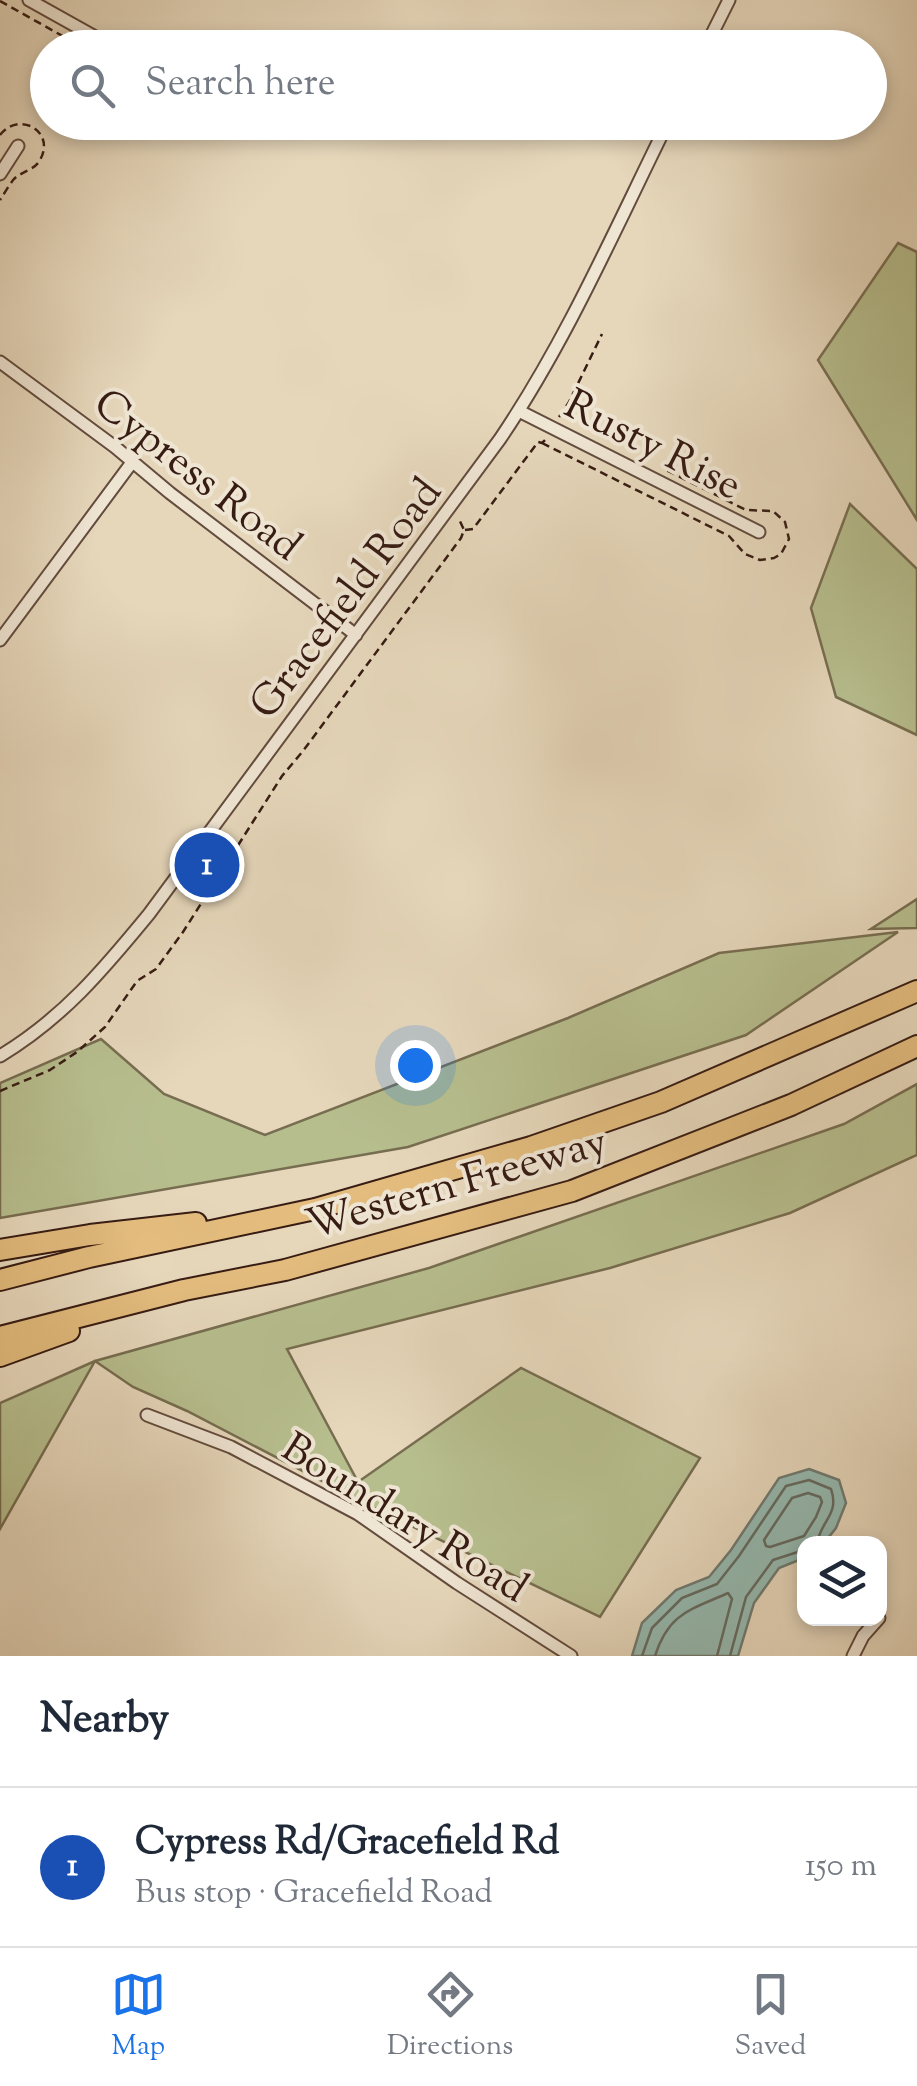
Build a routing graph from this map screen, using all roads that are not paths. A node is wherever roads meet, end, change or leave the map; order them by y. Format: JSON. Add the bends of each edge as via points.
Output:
{"nodes":[{"id":1,"x":30,"y":0,"type":"edge"},
{"id":2,"x":728,"y":0,"type":"edge"},
{"id":3,"x":83,"y":30,"type":"edge"},
{"id":4,"x":714,"y":30,"type":"edge"},
{"id":5,"x":659,"y":140,"type":"edge"},
{"id":6,"x":18,"y":146,"type":"dead end"},
{"id":7,"x":0,"y":174,"type":"edge"},
{"id":8,"x":0,"y":362,"type":"edge"},
{"id":9,"x":519,"y":411,"type":"junction"},
{"id":10,"x":133,"y":461,"type":"junction"},
{"id":11,"x":759,"y":532,"type":"dead end"},
{"id":12,"x":356,"y":636,"type":"junction"},
{"id":13,"x":0,"y":640,"type":"edge"},
{"id":14,"x":917,"y":991,"type":"edge"},
{"id":15,"x":917,"y":1046,"type":"edge"},
{"id":16,"x":0,"y":1056,"type":"edge"},
{"id":17,"x":315,"y":1209,"type":"junction"},
{"id":18,"x":0,"y":1250,"type":"edge"},
{"id":19,"x":0,"y":1280,"type":"edge"},
{"id":20,"x":184,"y":1290,"type":"junction"},
{"id":21,"x":0,"y":1337,"type":"edge"},
{"id":22,"x":0,"y":1356,"type":"edge"},
{"id":23,"x":147,"y":1415,"type":"dead end"},
{"id":24,"x":872,"y":1626,"type":"edge"},
{"id":25,"x":571,"y":1656,"type":"edge"},
{"id":26,"x":853,"y":1656,"type":"edge"}],
"edges":[{"from":1,"to":3,"type":"street"},
{"from":2,"to":4,"type":"street"},
{"from":5,"to":9,"type":"street","name":"Gracefield Road"},
{"from":6,"to":7,"type":"street"},
{"from":8,"to":10,"type":"street","name":"Cypress Road"},
{"from":9,"to":11,"type":"street","name":"Rusty Rise"},
{"from":9,"to":12,"type":"street","name":"Gracefield Road"},
{"from":10,"to":12,"type":"street","name":"Cypress Road"},
{"from":10,"to":13,"type":"street"},
{"from":12,"to":16,"type":"street","name":"Gracefield Road","via":[[110,962],[53,1019]]},
{"from":14,"to":17,"type":"highway","name":"Western Freeway","via":[[661,1102]]},
{"from":15,"to":20,"type":"highway","name":"Western Freeway","via":[[790,1105],[572,1191],[285,1270]]},
{"from":17,"to":18,"type":"highway"},
{"from":17,"to":19,"type":"highway","name":"Western Freeway"},
{"from":20,"to":21,"type":"highway","name":"Western Freeway"},
{"from":20,"to":22,"type":"highway"},
{"from":23,"to":25,"type":"street","name":"Boundary Road","via":[[231,1447],[358,1514]]},
{"from":24,"to":26,"type":"street"}]}
